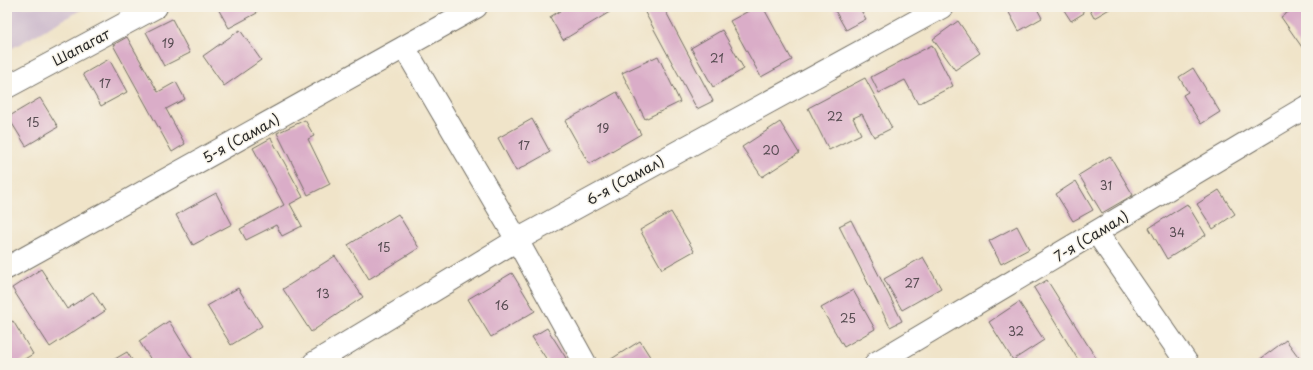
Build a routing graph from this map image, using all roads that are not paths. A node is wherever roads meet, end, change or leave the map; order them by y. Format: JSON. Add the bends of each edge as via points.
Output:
{"nodes":[{"id":1,"x":156,"y":7,"type":"edge"},
{"id":2,"x":476,"y":7,"type":"edge"},
{"id":3,"x":942,"y":7,"type":"edge"},
{"id":4,"x":404,"y":47,"type":"junction"},
{"id":5,"x":7,"y":87,"type":"edge"},
{"id":6,"x":1306,"y":107,"type":"edge"},
{"id":7,"x":1097,"y":233,"type":"junction"},
{"id":8,"x":517,"y":240,"type":"junction"},
{"id":9,"x":7,"y":268,"type":"edge"},
{"id":10,"x":314,"y":363,"type":"edge"},
{"id":11,"x":585,"y":363,"type":"edge"},
{"id":12,"x":876,"y":363,"type":"edge"},
{"id":13,"x":1187,"y":363,"type":"edge"}],
"edges":[{"from":1,"to":5,"type":"street","name":"Шапагат"},
{"from":2,"to":4,"type":"street","name":"5-я (Самал)"},
{"from":3,"to":8,"type":"street","name":"6-я (Самал)"},
{"from":4,"to":8,"type":"street"},
{"from":4,"to":9,"type":"street","name":"5-я (Самал)"},
{"from":6,"to":7,"type":"street","name":"7-я (Самал)"},
{"from":7,"to":12,"type":"street","name":"7-я (Самал)"},
{"from":7,"to":13,"type":"street"},
{"from":8,"to":10,"type":"street","name":"6-я (Самал)"},
{"from":8,"to":11,"type":"street"}]}
